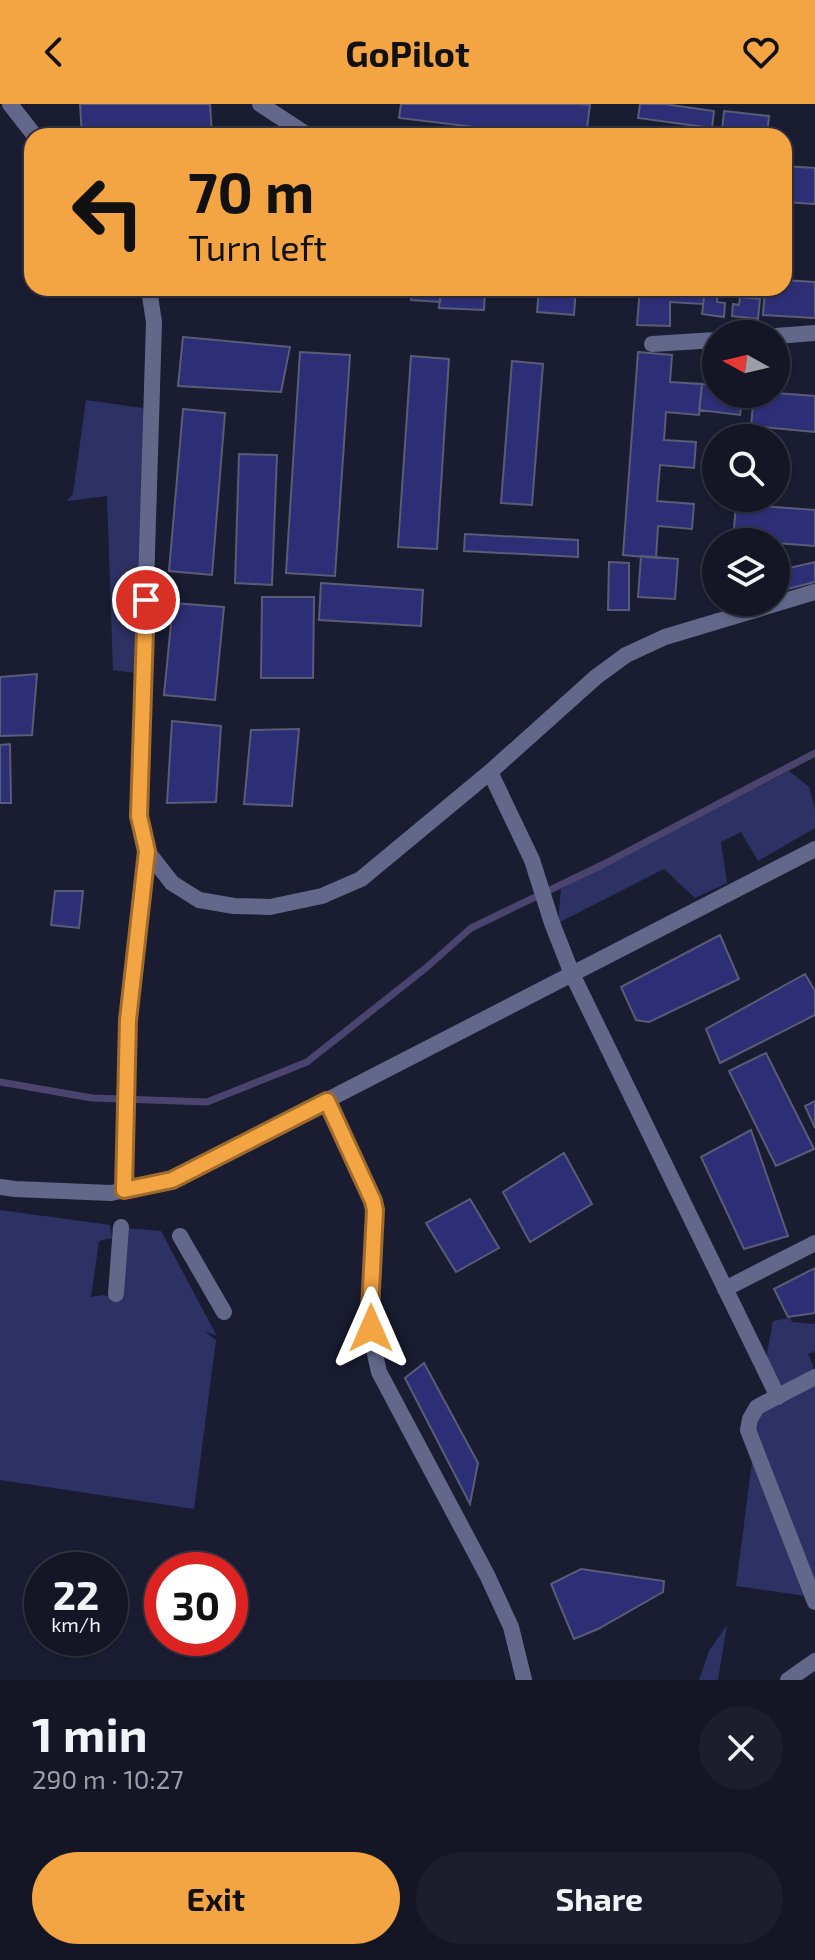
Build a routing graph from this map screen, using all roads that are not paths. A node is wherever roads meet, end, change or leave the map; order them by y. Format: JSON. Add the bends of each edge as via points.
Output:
{"nodes":[{"id":1,"x":10,"y":104,"type":"edge"},
{"id":2,"x":260,"y":104,"type":"edge"},
{"id":3,"x":29,"y":128,"type":"edge"},
{"id":4,"x":297,"y":128,"type":"edge"},
{"id":5,"x":150,"y":296,"type":"edge"},
{"id":6,"x":815,"y":333,"type":"edge"},
{"id":7,"x":790,"y":335,"type":"edge"},
{"id":8,"x":702,"y":341,"type":"edge"},
{"id":9,"x":652,"y":344,"type":"dead end"},
{"id":10,"x":815,"y":592,"type":"edge"},
{"id":11,"x":490,"y":772,"type":"junction"},
{"id":12,"x":815,"y":849,"type":"edge"},
{"id":13,"x":147,"y":851,"type":"junction"},
{"id":14,"x":572,"y":974,"type":"junction"},
{"id":15,"x":327,"y":1101,"type":"junction"},
{"id":16,"x":0,"y":1187,"type":"edge"},
{"id":17,"x":124,"y":1190,"type":"junction"},
{"id":18,"x":121,"y":1227,"type":"dead end"},
{"id":19,"x":180,"y":1236,"type":"dead end"},
{"id":20,"x":815,"y":1243,"type":"edge"},
{"id":21,"x":725,"y":1289,"type":"junction"},
{"id":22,"x":116,"y":1294,"type":"dead end"},
{"id":23,"x":224,"y":1312,"type":"dead end"},
{"id":24,"x":815,"y":1377,"type":"edge"},
{"id":25,"x":778,"y":1397,"type":"junction"},
{"id":26,"x":815,"y":1602,"type":"edge"},
{"id":27,"x":815,"y":1661,"type":"edge"},
{"id":28,"x":524,"y":1680,"type":"edge"},
{"id":29,"x":788,"y":1680,"type":"edge"}],
"edges":[{"from":1,"to":3,"type":"street"},
{"from":2,"to":4,"type":"street"},
{"from":5,"to":13,"type":"street","via":[[154,322],[139,816]]},
{"from":6,"to":7,"type":"street"},
{"from":8,"to":9,"type":"street"},
{"from":10,"to":11,"type":"street","via":[[665,637],[626,655]]},
{"from":11,"to":13,"type":"street","via":[[361,879],[322,896],[270,907],[199,900],[172,883]]},
{"from":11,"to":14,"type":"street","via":[[532,860]]},
{"from":12,"to":14,"type":"street"},
{"from":13,"to":17,"type":"street","via":[[128,1020]]},
{"from":14,"to":15,"type":"street"},
{"from":14,"to":21,"type":"street"},
{"from":15,"to":17,"type":"street","via":[[172,1180]]},
{"from":15,"to":28,"type":"street","via":[[375,1210],[370,1310],[379,1372],[487,1575],[511,1627]]},
{"from":16,"to":17,"type":"street"},
{"from":18,"to":22,"type":"street"},
{"from":19,"to":23,"type":"street"},
{"from":20,"to":21,"type":"street"},
{"from":21,"to":25,"type":"street"},
{"from":24,"to":25,"type":"street"},
{"from":25,"to":26,"type":"street","via":[[757,1407],[748,1430]]},
{"from":27,"to":29,"type":"street"}]}
